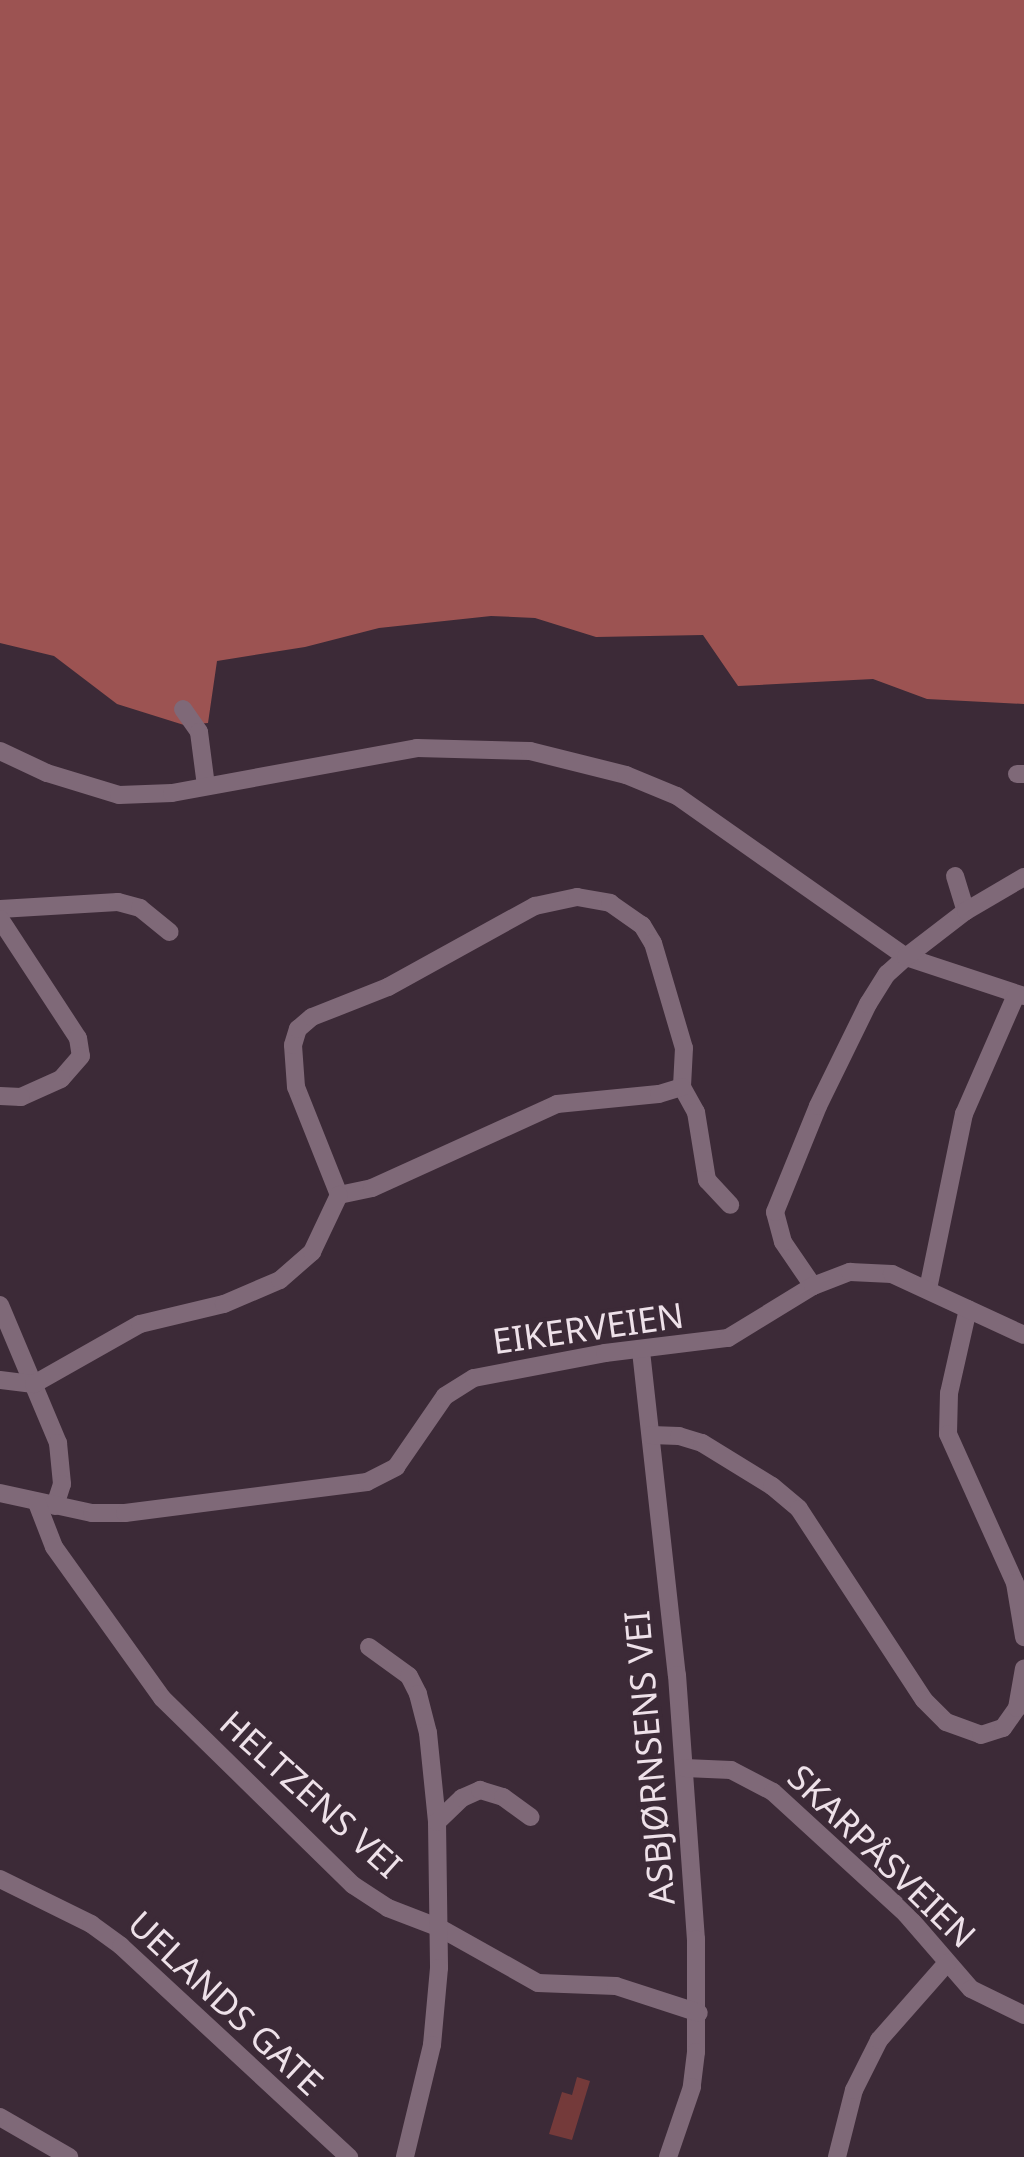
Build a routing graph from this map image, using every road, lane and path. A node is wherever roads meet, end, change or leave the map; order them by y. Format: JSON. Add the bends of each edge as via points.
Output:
{"nodes":[{"id":1,"x":183,"y":709,"type":"dead end"},
{"id":2,"x":0,"y":751,"type":"edge"},
{"id":3,"x":206,"y":786,"type":"junction"},
{"id":4,"x":956,"y":876,"type":"dead end"},
{"id":5,"x":1024,"y":878,"type":"edge"},
{"id":6,"x":0,"y":908,"type":"edge"},
{"id":7,"x":966,"y":911,"type":"junction"},
{"id":8,"x":0,"y":919,"type":"edge"},
{"id":9,"x":170,"y":932,"type":"dead end"},
{"id":10,"x":906,"y":957,"type":"junction"},
{"id":11,"x":1020,"y":996,"type":"edge"},
{"id":12,"x":682,"y":1087,"type":"junction"},
{"id":13,"x":0,"y":1096,"type":"edge"},
{"id":14,"x":339,"y":1195,"type":"junction"},
{"id":15,"x":730,"y":1205,"type":"dead end"},
{"id":16,"x":813,"y":1286,"type":"junction"},
{"id":17,"x":928,"y":1289,"type":"junction"},
{"id":18,"x":0,"y":1305,"type":"edge"},
{"id":19,"x":968,"y":1309,"type":"junction"},
{"id":20,"x":1022,"y":1330,"type":"edge"},
{"id":21,"x":640,"y":1350,"type":"junction"},
{"id":22,"x":0,"y":1380,"type":"edge"},
{"id":23,"x":34,"y":1384,"type":"junction"},
{"id":24,"x":652,"y":1435,"type":"junction"},
{"id":25,"x":0,"y":1493,"type":"edge"},
{"id":26,"x":46,"y":1505,"type":"junction"},
{"id":27,"x":1024,"y":1637,"type":"edge"},
{"id":28,"x":369,"y":1646,"type":"dead end"},
{"id":29,"x":1024,"y":1669,"type":"edge"},
{"id":30,"x":685,"y":1768,"type":"junction"},
{"id":31,"x":531,"y":1817,"type":"dead end"},
{"id":32,"x":436,"y":1822,"type":"junction"},
{"id":33,"x":0,"y":1878,"type":"edge"},
{"id":34,"x":440,"y":1928,"type":"junction"},
{"id":35,"x":947,"y":1964,"type":"junction"},
{"id":36,"x":698,"y":2013,"type":"junction"},
{"id":37,"x":1024,"y":2014,"type":"edge"},
{"id":38,"x":0,"y":2116,"type":"edge"},
{"id":39,"x":69,"y":2157,"type":"edge"},
{"id":40,"x":349,"y":2157,"type":"edge"},
{"id":41,"x":405,"y":2157,"type":"edge"},
{"id":42,"x":668,"y":2157,"type":"edge"},
{"id":43,"x":836,"y":2157,"type":"edge"}],
"edges":[{"from":1,"to":3,"type":"street","via":[[199,732]]},
{"from":2,"to":3,"type":"street","via":[[118,795]]},
{"from":3,"to":10,"type":"street","via":[[418,748],[530,751],[626,775],[677,796]]},
{"from":4,"to":7,"type":"street"},
{"from":5,"to":7,"type":"street"},
{"from":6,"to":9,"type":"street","via":[[118,902],[140,908]]},
{"from":7,"to":10,"type":"street"},
{"from":8,"to":13,"type":"street","via":[[78,1038],[81,1056],[60,1080],[21,1098]]},
{"from":10,"to":11,"type":"street"},
{"from":10,"to":16,"type":"street","via":[[868,1004],[779,1195],[776,1228]]},
{"from":11,"to":17,"type":"street","via":[[964,1114]]},
{"from":12,"to":14,"type":"street","via":[[557,1104],[372,1188]]},
{"from":12,"to":14,"type":"street","via":[[684,1048],[663,971],[642,925],[610,902],[577,897],[535,906],[298,1029],[296,1087]]},
{"from":12,"to":15,"type":"street","via":[[696,1112],[707,1180]]},
{"from":14,"to":23,"type":"street","via":[[312,1252],[280,1280],[224,1304],[140,1324]]},
{"from":16,"to":17,"type":"street","name":"EIKERVEIEN","via":[[870,1271]]},
{"from":16,"to":21,"type":"street","name":"EIKERVEIEN","via":[[728,1338]]},
{"from":17,"to":19,"type":"street","name":"EIKERVEIEN"},
{"from":18,"to":23,"type":"street"},
{"from":19,"to":20,"type":"street","name":"EIKERVEIEN"},
{"from":19,"to":27,"type":"street","via":[[949,1393],[948,1434],[1015,1583]]},
{"from":21,"to":24,"type":"street","name":"ASBJØRNSENS VEI"},
{"from":21,"to":26,"type":"street","name":"EIKERVEIEN","via":[[474,1378],[446,1396],[396,1467],[367,1482],[124,1512]]},
{"from":22,"to":23,"type":"street"},
{"from":23,"to":26,"type":"street","via":[[63,1467]]},
{"from":24,"to":29,"type":"street","via":[[702,1443],[799,1510],[924,1700],[946,1722],[981,1734],[1002,1728],[1017,1708]]},
{"from":24,"to":30,"type":"street","name":"ASBJØRNSENS VEI"},
{"from":25,"to":26,"type":"street","name":"EIKERVEIEN"},
{"from":26,"to":34,"type":"street","name":"HELTZENS VEI","via":[[42,1524],[73,1576],[190,1727],[353,1885],[388,1908]]},
{"from":28,"to":32,"type":"street","via":[[409,1676],[418,1694]]},
{"from":30,"to":35,"type":"street","name":"SKARPÅSVEIEN","via":[[731,1770],[773,1792],[906,1914]]},
{"from":30,"to":36,"type":"street","name":"ASBJØRNSENS VEI"},
{"from":31,"to":32,"type":"street","via":[[480,1790]]},
{"from":32,"to":34,"type":"street"},
{"from":33,"to":40,"type":"street","name":"UELANDS GATE","via":[[120,1946]]},
{"from":34,"to":36,"type":"street","name":"HELTZENS VEI","via":[[538,1982],[616,1986]]},
{"from":34,"to":41,"type":"street","via":[[432,2045]]},
{"from":35,"to":37,"type":"street","name":"SKARPÅSVEIEN","via":[[971,1989]]},
{"from":35,"to":43,"type":"street","via":[[879,2040],[854,2090]]},
{"from":36,"to":42,"type":"street","name":"ASBJØRNSENS VEI","via":[[692,2088]]},
{"from":38,"to":39,"type":"street"}]}
